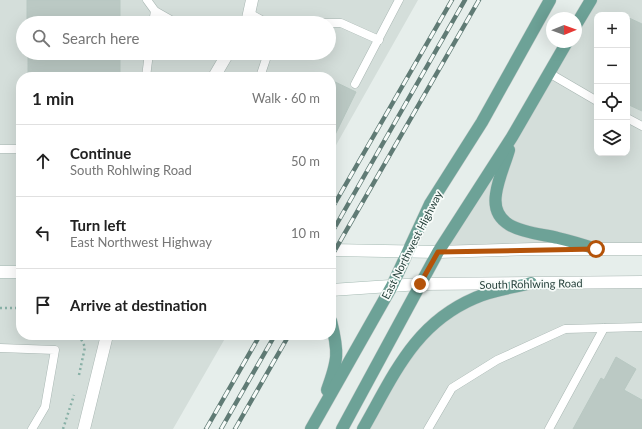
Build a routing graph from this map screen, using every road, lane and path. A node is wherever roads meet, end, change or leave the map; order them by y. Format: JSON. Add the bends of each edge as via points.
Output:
{"nodes":[{"id":1,"x":147,"y":0,"type":"edge"},
{"id":2,"x":252,"y":0,"type":"edge"},
{"id":3,"x":399,"y":0,"type":"edge"},
{"id":4,"x":550,"y":0,"type":"edge"},
{"id":5,"x":590,"y":0,"type":"edge"},
{"id":6,"x":155,"y":11,"type":"junction"},
{"id":7,"x":582,"y":15,"type":"edge"},
{"id":8,"x":155,"y":16,"type":"edge"},
{"id":9,"x":164,"y":16,"type":"edge"},
{"id":10,"x":248,"y":16,"type":"edge"},
{"id":11,"x":336,"y":23,"type":"edge"},
{"id":12,"x":379,"y":40,"type":"junction"},
{"id":13,"x":564,"y":48,"type":"edge"},
{"id":14,"x":149,"y":60,"type":"edge"},
{"id":15,"x":223,"y":60,"type":"edge"},
{"id":16,"x":266,"y":60,"type":"edge"},
{"id":17,"x":147,"y":72,"type":"edge"},
{"id":18,"x":217,"y":72,"type":"edge"},
{"id":19,"x":262,"y":72,"type":"edge"},
{"id":20,"x":549,"y":73,"type":"junction"},
{"id":21,"x":355,"y":84,"type":"dead end"},
{"id":22,"x":594,"y":99,"type":"edge"},
{"id":23,"x":630,"y":120,"type":"edge"},
{"id":24,"x":642,"y":126,"type":"edge"},
{"id":25,"x":512,"y":137,"type":"junction"},
{"id":26,"x":16,"y":148,"type":"edge"},
{"id":27,"x":0,"y":149,"type":"edge"},
{"id":28,"x":641,"y":246,"type":"edge"},
{"id":29,"x":596,"y":249,"type":"junction"},
{"id":30,"x":336,"y":250,"type":"edge"},
{"id":31,"x":409,"y":252,"type":"junction"},
{"id":32,"x":438,"y":252,"type":"junction"},
{"id":33,"x":0,"y":272,"type":"edge"},
{"id":34,"x":16,"y":272,"type":"edge"},
{"id":35,"x":642,"y":282,"type":"edge"},
{"id":36,"x":420,"y":284,"type":"junction"},
{"id":37,"x":531,"y":284,"type":"junction"},
{"id":38,"x":392,"y":286,"type":"junction"},
{"id":39,"x":336,"y":290,"type":"edge"},
{"id":40,"x":0,"y":308,"type":"edge"},
{"id":41,"x":16,"y":308,"type":"edge"},
{"id":42,"x":642,"y":327,"type":"edge"},
{"id":43,"x":604,"y":328,"type":"junction"},
{"id":44,"x":82,"y":340,"type":"edge"},
{"id":45,"x":106,"y":340,"type":"edge"},
{"id":46,"x":336,"y":340,"type":"edge"},
{"id":47,"x":0,"y":348,"type":"edge"},
{"id":48,"x":78,"y":381,"type":"dead end"},
{"id":49,"x":77,"y":388,"type":"dead end"},
{"id":50,"x":314,"y":425,"type":"edge"},
{"id":51,"x":32,"y":429,"type":"edge"},
{"id":52,"x":63,"y":429,"type":"edge"},
{"id":53,"x":84,"y":429,"type":"edge"},
{"id":54,"x":342,"y":429,"type":"edge"},
{"id":55,"x":363,"y":429,"type":"edge"},
{"id":56,"x":428,"y":429,"type":"edge"},
{"id":57,"x":549,"y":429,"type":"edge"}],
"edges":[{"from":1,"to":6,"type":"lane"},
{"from":2,"to":10,"type":"street"},
{"from":3,"to":12,"type":"lane"},
{"from":4,"to":31,"type":"main road","name":"East Northwest Highway","via":[[482,122],[430,204]]},
{"from":5,"to":7,"type":"main road"},
{"from":6,"to":8,"type":"lane"},
{"from":6,"to":9,"type":"lane"},
{"from":11,"to":12,"type":"lane"},
{"from":12,"to":21,"type":"lane"},
{"from":13,"to":20,"type":"main road"},
{"from":14,"to":17,"type":"lane"},
{"from":15,"to":18,"type":"street"},
{"from":16,"to":19,"type":"lane"},
{"from":20,"to":22,"type":"lane"},
{"from":20,"to":25,"type":"main road"},
{"from":23,"to":24,"type":"lane"},
{"from":25,"to":29,"type":"main road","via":[[496,195],[497,209],[505,223],[519,230]]},
{"from":25,"to":32,"type":"main road"},
{"from":26,"to":27,"type":"lane"},
{"from":28,"to":29,"type":"street"},
{"from":29,"to":32,"type":"street"},
{"from":30,"to":31,"type":"street"},
{"from":31,"to":32,"type":"street"},
{"from":31,"to":38,"type":"main road","name":"East Northwest Highway"},
{"from":32,"to":36,"type":"main road"},
{"from":33,"to":34,"type":"street"},
{"from":35,"to":37,"type":"street","name":"South Rohlwing Road"},
{"from":36,"to":37,"type":"street","name":"South Rohlwing Road"},
{"from":36,"to":38,"type":"street","name":"South Rohlwing Road"},
{"from":36,"to":54,"type":"main road"},
{"from":37,"to":55,"type":"main road","via":[[476,297],[436,320],[409,349]]},
{"from":38,"to":39,"type":"street","name":"South Rohlwing Road"},
{"from":38,"to":50,"type":"main road","name":"East Northwest Highway"},
{"from":40,"to":41,"type":"path"},
{"from":42,"to":43,"type":"lane"},
{"from":43,"to":56,"type":"lane","via":[[566,329],[497,360],[452,388]]},
{"from":43,"to":57,"type":"lane"},
{"from":44,"to":48,"type":"path","via":[[85,347]]},
{"from":45,"to":53,"type":"street"},
{"from":46,"to":50,"type":"main road","via":[[337,364]]},
{"from":47,"to":51,"type":"lane","via":[[55,350],[45,407]]},
{"from":49,"to":52,"type":"path"}]}
